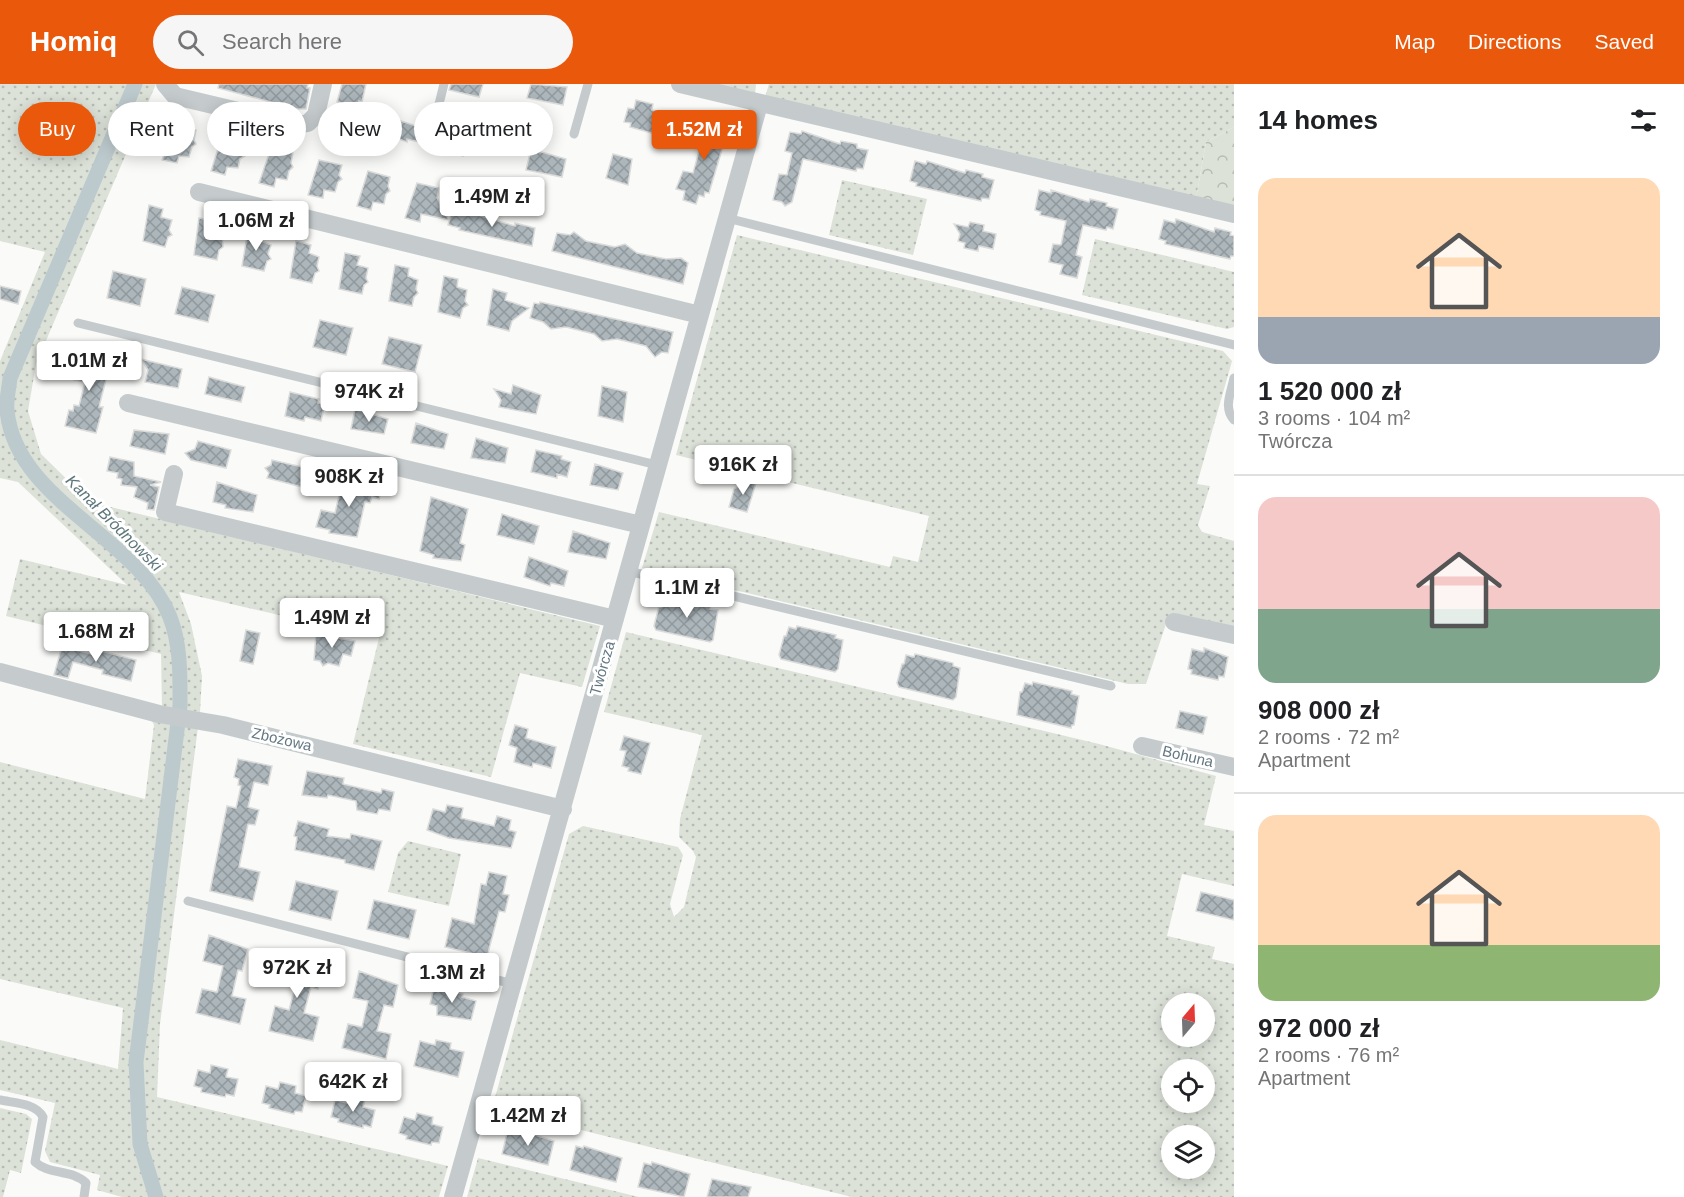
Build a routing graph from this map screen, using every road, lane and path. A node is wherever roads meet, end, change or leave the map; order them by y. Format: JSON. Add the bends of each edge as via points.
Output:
{"nodes":[{"id":1,"x":165,"y":84,"type":"edge"},
{"id":2,"x":323,"y":84,"type":"edge"},
{"id":3,"x":444,"y":84,"type":"edge"},
{"id":4,"x":588,"y":84,"type":"edge"},
{"id":5,"x":680,"y":84,"type":"edge"},
{"id":6,"x":440,"y":102,"type":"edge"},
{"id":7,"x":759,"y":104,"type":"junction"},
{"id":8,"x":574,"y":134,"type":"dead end"},
{"id":9,"x":199,"y":192,"type":"dead end"},
{"id":10,"x":1234,"y":214,"type":"edge"},
{"id":11,"x":727,"y":218,"type":"junction"},
{"id":12,"x":700,"y":315,"type":"junction"},
{"id":13,"x":78,"y":323,"type":"dead end"},
{"id":14,"x":1234,"y":345,"type":"edge"},
{"id":15,"x":1234,"y":378,"type":"edge"},
{"id":16,"x":128,"y":402,"type":"dead end"},
{"id":17,"x":1234,"y":420,"type":"edge"},
{"id":18,"x":657,"y":465,"type":"junction"},
{"id":19,"x":174,"y":474,"type":"dead end"},
{"id":20,"x":640,"y":525,"type":"junction"},
{"id":21,"x":628,"y":571,"type":"junction"},
{"id":22,"x":615,"y":619,"type":"junction"},
{"id":23,"x":1174,"y":622,"type":"dead end"},
{"id":24,"x":1234,"y":635,"type":"edge"},
{"id":25,"x":0,"y":672,"type":"edge"},
{"id":26,"x":1111,"y":686,"type":"dead end"},
{"id":27,"x":1142,"y":746,"type":"dead end"},
{"id":28,"x":1234,"y":767,"type":"edge"},
{"id":29,"x":562,"y":808,"type":"junction"},
{"id":30,"x":188,"y":902,"type":"dead end"},
{"id":31,"x":513,"y":984,"type":"junction"},
{"id":32,"x":0,"y":1100,"type":"edge"},
{"id":33,"x":84,"y":1197,"type":"edge"},
{"id":34,"x":453,"y":1197,"type":"edge"}],
"edges":[{"from":1,"to":2,"type":"street","via":[[175,96],[297,125],[309,123],[316,115]]},
{"from":3,"to":6,"type":"lane"},
{"from":4,"to":8,"type":"lane"},
{"from":5,"to":7,"type":"street"},
{"from":7,"to":10,"type":"street"},
{"from":7,"to":11,"type":"street","name":"Twórcza"},
{"from":9,"to":12,"type":"street"},
{"from":11,"to":12,"type":"street","name":"Twórcza"},
{"from":11,"to":14,"type":"lane"},
{"from":12,"to":18,"type":"street","name":"Twórcza"},
{"from":13,"to":18,"type":"lane"},
{"from":15,"to":17,"type":"lane","via":[[1228,405]]},
{"from":16,"to":20,"type":"street"},
{"from":18,"to":20,"type":"street","name":"Twórcza"},
{"from":19,"to":22,"type":"street","via":[[165,512]]},
{"from":20,"to":21,"type":"street","name":"Twórcza"},
{"from":21,"to":22,"type":"street","name":"Twórcza"},
{"from":21,"to":26,"type":"lane"},
{"from":22,"to":29,"type":"street","name":"Twórcza"},
{"from":23,"to":24,"type":"street"},
{"from":25,"to":29,"type":"street","name":"Zbożowa","via":[[159,714]]},
{"from":27,"to":28,"type":"street","name":"Bohuna"},
{"from":29,"to":31,"type":"street","name":"Twórcza"},
{"from":30,"to":31,"type":"lane"},
{"from":31,"to":34,"type":"street","name":"Twórcza"},
{"from":32,"to":33,"type":"lane","via":[[41,1113],[35,1162],[80,1178],[86,1183]]}]}
